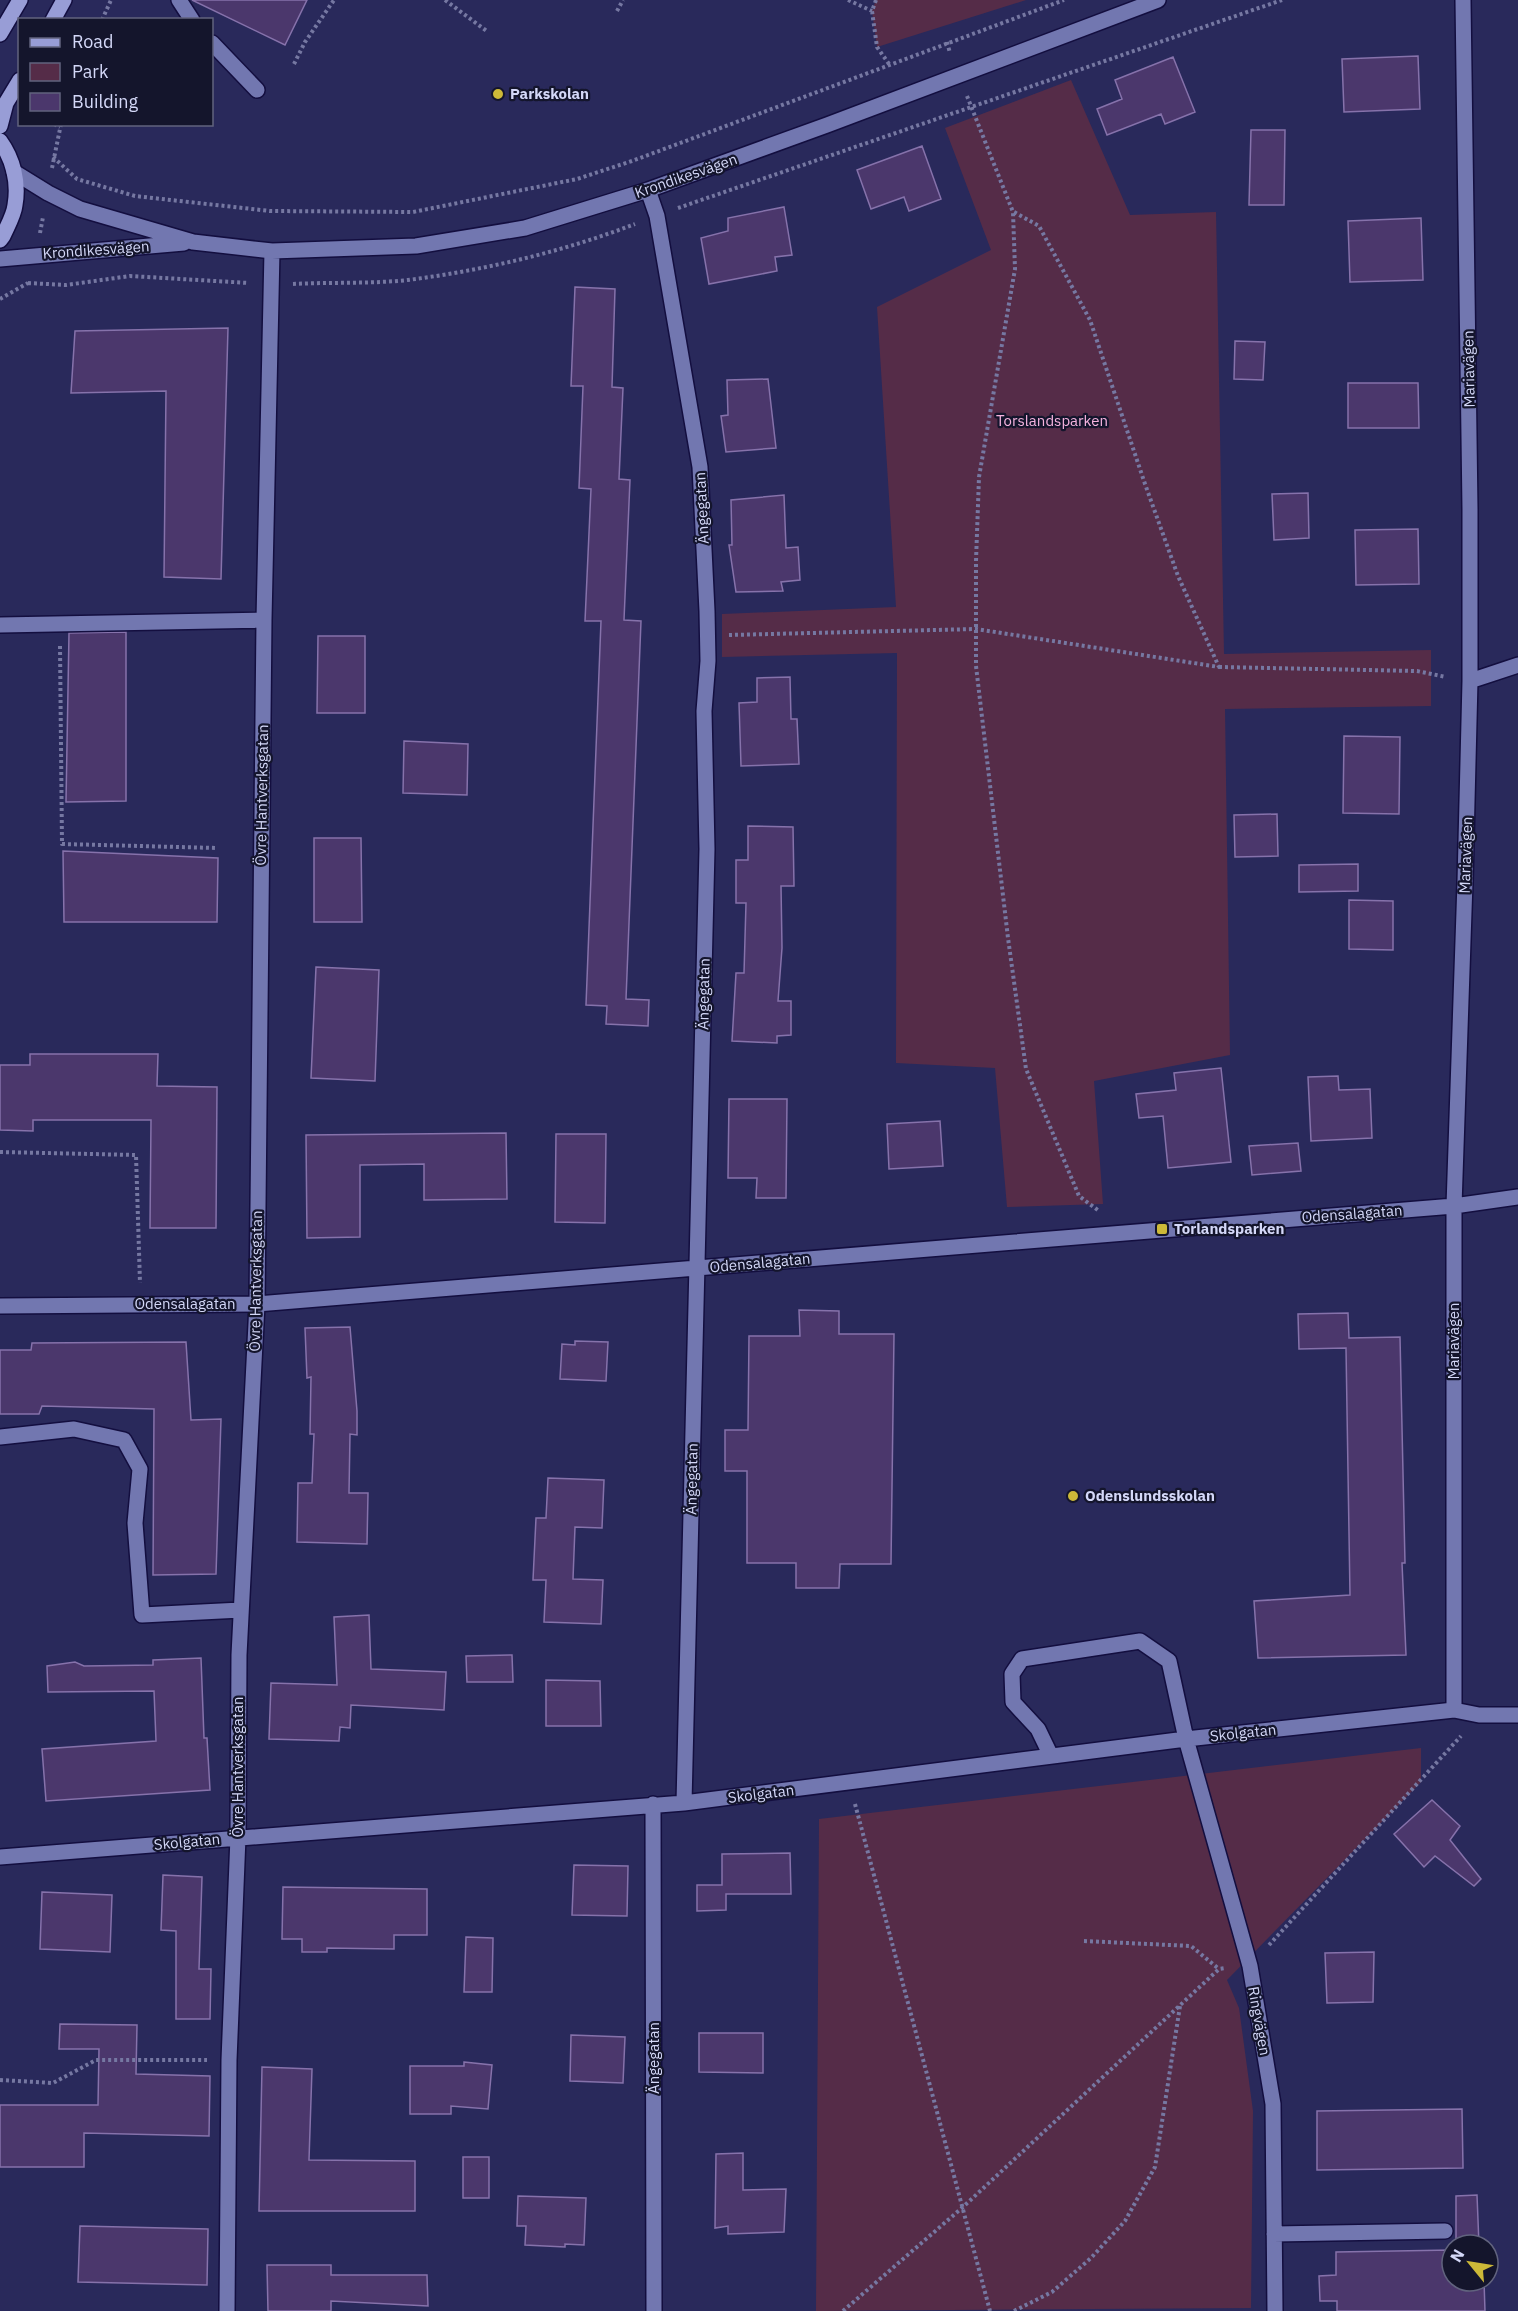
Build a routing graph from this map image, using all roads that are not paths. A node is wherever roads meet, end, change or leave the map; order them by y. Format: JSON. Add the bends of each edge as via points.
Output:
{"nodes":[{"id":1,"x":20,"y":0,"type":"edge"},
{"id":2,"x":64,"y":0,"type":"edge"},
{"id":3,"x":178,"y":0,"type":"edge"},
{"id":4,"x":1158,"y":0,"type":"edge"},
{"id":5,"x":1463,"y":0,"type":"edge"},
{"id":6,"x":54,"y":18,"type":"edge"},
{"id":7,"x":191,"y":18,"type":"edge"},
{"id":8,"x":0,"y":34,"type":"edge"},
{"id":9,"x":213,"y":44,"type":"edge"},
{"id":10,"x":18,"y":83,"type":"edge"},
{"id":11,"x":257,"y":90,"type":"dead end"},
{"id":12,"x":0,"y":126,"type":"edge"},
{"id":13,"x":0,"y":141,"type":"edge"},
{"id":14,"x":14,"y":172,"type":"junction"},
{"id":15,"x":648,"y":190,"type":"junction"},
{"id":16,"x":0,"y":240,"type":"edge"},
{"id":17,"x":193,"y":242,"type":"junction"},
{"id":18,"x":272,"y":251,"type":"junction"},
{"id":19,"x":0,"y":259,"type":"edge"},
{"id":20,"x":264,"y":620,"type":"junction"},
{"id":21,"x":0,"y":625,"type":"edge"},
{"id":22,"x":1518,"y":665,"type":"edge"},
{"id":23,"x":1470,"y":681,"type":"junction"},
{"id":24,"x":1518,"y":1197,"type":"edge"},
{"id":25,"x":1454,"y":1206,"type":"junction"},
{"id":26,"x":696,"y":1269,"type":"junction"},
{"id":27,"x":257,"y":1304,"type":"junction"},
{"id":28,"x":0,"y":1306,"type":"edge"},
{"id":29,"x":0,"y":1437,"type":"edge"},
{"id":30,"x":241,"y":1610,"type":"junction"},
{"id":31,"x":1454,"y":1710,"type":"junction"},
{"id":32,"x":1518,"y":1715,"type":"edge"},
{"id":33,"x":1186,"y":1739,"type":"junction"},
{"id":34,"x":1052,"y":1756,"type":"junction"},
{"id":35,"x":684,"y":1803,"type":"junction"},
{"id":36,"x":653,"y":1804,"type":"junction"},
{"id":37,"x":238,"y":1837,"type":"junction"},
{"id":38,"x":0,"y":1857,"type":"edge"},
{"id":39,"x":1445,"y":2230,"type":"dead end"},
{"id":40,"x":1275,"y":2234,"type":"junction"},
{"id":41,"x":227,"y":2311,"type":"edge"},
{"id":42,"x":654,"y":2311,"type":"edge"},
{"id":43,"x":1275,"y":2311,"type":"edge"}],
"edges":[{"from":1,"to":8,"type":"main road"},
{"from":2,"to":6,"type":"main road"},
{"from":3,"to":7,"type":"street"},
{"from":4,"to":15,"type":"street","name":"Krondikesvägen"},
{"from":5,"to":23,"type":"street","name":"Mariavägen"},
{"from":9,"to":11,"type":"street"},
{"from":10,"to":12,"type":"main road","via":[[6,103]]},
{"from":13,"to":14,"type":"main road"},
{"from":14,"to":16,"type":"main road","via":[[15,205]]},
{"from":14,"to":17,"type":"street","name":"Krondikesvägen","via":[[80,209]]},
{"from":15,"to":18,"type":"street","name":"Krondikesvägen","via":[[525,228],[416,246]]},
{"from":15,"to":26,"type":"street","name":"Ängegatan","via":[[657,216],[700,467],[707,636],[704,711],[708,842]]},
{"from":17,"to":18,"type":"street","name":"Krondikesvägen"},
{"from":17,"to":19,"type":"street","name":"Krondikesvägen"},
{"from":18,"to":20,"type":"street","name":"Övre Hantverksgatan"},
{"from":20,"to":21,"type":"street"},
{"from":20,"to":27,"type":"street","name":"Övre Hantverksgatan"},
{"from":22,"to":23,"type":"street"},
{"from":23,"to":25,"type":"street","name":"Mariavägen"},
{"from":24,"to":25,"type":"street","name":"Odensalagatan"},
{"from":25,"to":26,"type":"street","name":"Odensalagatan"},
{"from":25,"to":31,"type":"street","name":"Mariavägen"},
{"from":26,"to":27,"type":"street","name":"Odensalagatan"},
{"from":26,"to":35,"type":"street","name":"Ängegatan"},
{"from":27,"to":28,"type":"street","name":"Odensalagatan"},
{"from":27,"to":30,"type":"street","name":"Övre Hantverksgatan"},
{"from":29,"to":30,"type":"street","via":[[74,1429],[124,1440],[140,1469],[135,1523],[142,1615]]},
{"from":30,"to":37,"type":"street","name":"Övre Hantverksgatan"},
{"from":31,"to":32,"type":"street","name":"Skolgatan","via":[[1479,1715]]},
{"from":31,"to":33,"type":"street","name":"Skolgatan"},
{"from":33,"to":34,"type":"street","name":"Skolgatan"},
{"from":33,"to":34,"type":"street","name":"Ringvägen","via":[[1169,1661],[1140,1641],[1022,1659],[1012,1674],[1014,1702],[1038,1728]]},
{"from":33,"to":40,"type":"street","name":"Ringvägen","via":[[1250,1965],[1273,2104]]},
{"from":34,"to":35,"type":"street","name":"Skolgatan"},
{"from":35,"to":36,"type":"street","name":"Skolgatan"},
{"from":36,"to":37,"type":"street","name":"Skolgatan"},
{"from":36,"to":42,"type":"street","name":"Ängegatan"},
{"from":37,"to":38,"type":"street","name":"Skolgatan"},
{"from":37,"to":41,"type":"street","name":"Övre Hantverksgatan","via":[[229,2060]]},
{"from":39,"to":40,"type":"street"},
{"from":40,"to":43,"type":"street","name":"Ringvägen"}]}
